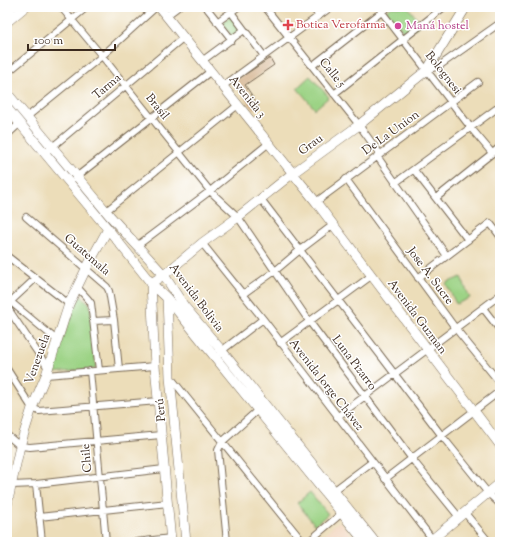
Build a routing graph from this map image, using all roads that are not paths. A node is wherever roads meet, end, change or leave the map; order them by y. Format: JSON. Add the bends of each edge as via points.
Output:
{"nodes":[{"id":1,"x":11,"y":7,"type":"edge"},
{"id":2,"x":25,"y":7,"type":"edge"},
{"id":3,"x":62,"y":7,"type":"edge"},
{"id":4,"x":87,"y":7,"type":"edge"},
{"id":5,"x":158,"y":7,"type":"edge"},
{"id":6,"x":178,"y":7,"type":"edge"},
{"id":7,"x":206,"y":7,"type":"edge"},
{"id":8,"x":238,"y":7,"type":"edge"},
{"id":9,"x":265,"y":7,"type":"edge"},
{"id":10,"x":312,"y":7,"type":"edge"},
{"id":11,"x":331,"y":7,"type":"edge"},
{"id":12,"x":388,"y":7,"type":"edge"},
{"id":13,"x":444,"y":7,"type":"edge"},
{"id":14,"x":466,"y":7,"type":"edge"},
{"id":15,"x":379,"y":9,"type":"edge"},
{"id":16,"x":7,"y":10,"type":"edge"},
{"id":17,"x":231,"y":12,"type":"junction"},
{"id":18,"x":166,"y":16,"type":"junction"},
{"id":19,"x":319,"y":16,"type":"junction"},
{"id":20,"x":72,"y":20,"type":"junction"},
{"id":21,"x":7,"y":22,"type":"edge"},
{"id":22,"x":218,"y":22,"type":"junction"},
{"id":23,"x":500,"y":23,"type":"edge"},
{"id":24,"x":244,"y":30,"type":"junction"},
{"id":25,"x":184,"y":37,"type":"junction"},
{"id":26,"x":290,"y":38,"type":"junction"},
{"id":27,"x":232,"y":40,"type":"junction"},
{"id":28,"x":403,"y":40,"type":"junction"},
{"id":29,"x":102,"y":56,"type":"junction"},
{"id":30,"x":264,"y":56,"type":"junction"},
{"id":31,"x":202,"y":60,"type":"junction"},
{"id":32,"x":312,"y":66,"type":"junction"},
{"id":33,"x":427,"y":70,"type":"junction"},
{"id":34,"x":211,"y":71,"type":"junction"},
{"id":35,"x":7,"y":73,"type":"edge"},
{"id":36,"x":478,"y":82,"type":"dead end"},
{"id":37,"x":126,"y":86,"type":"junction"},
{"id":38,"x":223,"y":86,"type":"junction"},
{"id":39,"x":7,"y":93,"type":"edge"},
{"id":40,"x":334,"y":94,"type":"junction"},
{"id":41,"x":452,"y":102,"type":"junction"},
{"id":42,"x":238,"y":105,"type":"junction"},
{"id":43,"x":500,"y":106,"type":"edge"},
{"id":44,"x":7,"y":108,"type":"edge"},
{"id":45,"x":152,"y":118,"type":"junction"},
{"id":46,"x":23,"y":120,"type":"junction"},
{"id":47,"x":359,"y":125,"type":"junction"},
{"id":48,"x":471,"y":128,"type":"junction"},
{"id":49,"x":7,"y":135,"type":"edge"},
{"id":50,"x":269,"y":143,"type":"junction"},
{"id":51,"x":52,"y":147,"type":"junction"},
{"id":52,"x":500,"y":148,"type":"edge"},
{"id":53,"x":45,"y":153,"type":"junction"},
{"id":54,"x":180,"y":153,"type":"junction"},
{"id":55,"x":492,"y":153,"type":"junction"},
{"id":56,"x":379,"y":155,"type":"junction"},
{"id":57,"x":414,"y":170,"type":"junction"},
{"id":58,"x":293,"y":173,"type":"junction"},
{"id":59,"x":346,"y":179,"type":"junction"},
{"id":60,"x":73,"y":180,"type":"junction"},
{"id":61,"x":396,"y":183,"type":"junction"},
{"id":62,"x":210,"y":191,"type":"junction"},
{"id":63,"x":436,"y":198,"type":"junction"},
{"id":64,"x":261,"y":199,"type":"junction"},
{"id":65,"x":316,"y":202,"type":"junction"},
{"id":66,"x":106,"y":211,"type":"junction"},
{"id":67,"x":26,"y":217,"type":"dead end"},
{"id":68,"x":238,"y":217,"type":"junction"},
{"id":69,"x":333,"y":225,"type":"junction"},
{"id":70,"x":108,"y":229,"type":"junction"},
{"id":71,"x":500,"y":236,"type":"edge"},
{"id":72,"x":468,"y":240,"type":"junction"},
{"id":73,"x":202,"y":243,"type":"junction"},
{"id":74,"x":138,"y":245,"type":"junction"},
{"id":75,"x":300,"y":250,"type":"junction"},
{"id":76,"x":7,"y":256,"type":"edge"},
{"id":77,"x":447,"y":256,"type":"junction"},
{"id":78,"x":86,"y":269,"type":"junction"},
{"id":79,"x":275,"y":271,"type":"junction"},
{"id":80,"x":164,"y":275,"type":"junction"},
{"id":81,"x":371,"y":276,"type":"junction"},
{"id":82,"x":36,"y":278,"type":"junction"},
{"id":83,"x":418,"y":278,"type":"junction"},
{"id":84,"x":151,"y":283,"type":"junction"},
{"id":85,"x":78,"y":288,"type":"junction"},
{"id":86,"x":242,"y":294,"type":"junction"},
{"id":87,"x":500,"y":295,"type":"edge"},
{"id":88,"x":167,"y":298,"type":"junction"},
{"id":89,"x":338,"y":300,"type":"junction"},
{"id":90,"x":69,"y":304,"type":"junction"},
{"id":91,"x":8,"y":305,"type":"edge"},
{"id":92,"x":483,"y":308,"type":"junction"},
{"id":93,"x":263,"y":319,"type":"junction"},
{"id":94,"x":114,"y":320,"type":"junction"},
{"id":95,"x":93,"y":321,"type":"junction"},
{"id":96,"x":309,"y":321,"type":"junction"},
{"id":97,"x":456,"y":329,"type":"junction"},
{"id":98,"x":500,"y":330,"type":"edge"},
{"id":99,"x":58,"y":341,"type":"junction"},
{"id":100,"x":280,"y":343,"type":"junction"},
{"id":101,"x":427,"y":349,"type":"junction"},
{"id":102,"x":218,"y":354,"type":"junction"},
{"id":103,"x":155,"y":366,"type":"junction"},
{"id":104,"x":7,"y":369,"type":"edge"},
{"id":105,"x":119,"y":369,"type":"junction"},
{"id":106,"x":99,"y":370,"type":"junction"},
{"id":107,"x":90,"y":371,"type":"junction"},
{"id":108,"x":47,"y":372,"type":"junction"},
{"id":109,"x":394,"y":374,"type":"junction"},
{"id":110,"x":170,"y":377,"type":"junction"},
{"id":111,"x":500,"y":382,"type":"edge"},
{"id":112,"x":500,"y":391,"type":"edge"},
{"id":113,"x":364,"y":395,"type":"junction"},
{"id":114,"x":158,"y":401,"type":"junction"},
{"id":115,"x":94,"y":407,"type":"junction"},
{"id":116,"x":32,"y":408,"type":"junction"},
{"id":117,"x":261,"y":408,"type":"junction"},
{"id":118,"x":474,"y":411,"type":"junction"},
{"id":119,"x":337,"y":417,"type":"junction"},
{"id":120,"x":7,"y":435,"type":"edge"},
{"id":121,"x":162,"y":435,"type":"junction"},
{"id":122,"x":442,"y":436,"type":"junction"},
{"id":123,"x":97,"y":440,"type":"junction"},
{"id":124,"x":222,"y":442,"type":"junction"},
{"id":125,"x":500,"y":445,"type":"edge"},
{"id":126,"x":20,"y":446,"type":"junction"},
{"id":127,"x":412,"y":459,"type":"junction"},
{"id":128,"x":372,"y":462,"type":"junction"},
{"id":129,"x":164,"y":469,"type":"junction"},
{"id":130,"x":100,"y":476,"type":"junction"},
{"id":131,"x":11,"y":478,"type":"edge"},
{"id":132,"x":385,"y":479,"type":"junction"},
{"id":133,"x":500,"y":483,"type":"edge"},
{"id":134,"x":36,"y":484,"type":"junction"},
{"id":135,"x":330,"y":493,"type":"junction"},
{"id":136,"x":488,"y":493,"type":"junction"},
{"id":137,"x":168,"y":503,"type":"junction"},
{"id":138,"x":500,"y":504,"type":"edge"},
{"id":139,"x":7,"y":505,"type":"edge"},
{"id":140,"x":103,"y":510,"type":"junction"},
{"id":141,"x":342,"y":513,"type":"junction"},
{"id":142,"x":462,"y":515,"type":"junction"},
{"id":143,"x":39,"y":517,"type":"junction"},
{"id":144,"x":171,"y":540,"type":"edge"},
{"id":145,"x":431,"y":541,"type":"edge"},
{"id":146,"x":42,"y":542,"type":"edge"},
{"id":147,"x":106,"y":542,"type":"edge"},
{"id":148,"x":136,"y":542,"type":"edge"},
{"id":149,"x":186,"y":542,"type":"edge"},
{"id":150,"x":227,"y":542,"type":"edge"},
{"id":151,"x":303,"y":542,"type":"edge"},
{"id":152,"x":308,"y":542,"type":"edge"},
{"id":153,"x":365,"y":542,"type":"edge"},
{"id":154,"x":375,"y":542,"type":"edge"},
{"id":155,"x":489,"y":542,"type":"edge"}],
"edges":[{"from":1,"to":16,"type":"street"},
{"from":2,"to":21,"type":"street"},
{"from":3,"to":20,"type":"street","name":"Brasil"},
{"from":4,"to":20,"type":"street"},
{"from":5,"to":18,"type":"street","name":"Avenida 3"},
{"from":5,"to":29,"type":"street"},
{"from":6,"to":18,"type":"street"},
{"from":7,"to":22,"type":"street"},
{"from":8,"to":17,"type":"street"},
{"from":9,"to":26,"type":"street","name":"Calle 5"},
{"from":10,"to":19,"type":"street"},
{"from":11,"to":19,"type":"street"},
{"from":12,"to":15,"type":"street"},
{"from":13,"to":28,"type":"street"},
{"from":14,"to":33,"type":"street","name":"Grau"},
{"from":15,"to":28,"type":"street","name":"Bolognesi"},
{"from":15,"to":32,"type":"street"},
{"from":17,"to":22,"type":"street"},
{"from":17,"to":24,"type":"street"},
{"from":18,"to":25,"type":"street","name":"Avenida 3"},
{"from":19,"to":26,"type":"street"},
{"from":20,"to":29,"type":"street","name":"Brasil"},
{"from":20,"to":35,"type":"street"},
{"from":22,"to":27,"type":"street"},
{"from":23,"to":33,"type":"street","via":[[438,66]]},
{"from":24,"to":27,"type":"street"},
{"from":24,"to":30,"type":"street"},
{"from":25,"to":31,"type":"street","name":"Avenida 3"},
{"from":25,"to":37,"type":"street","name":"Tarma"},
{"from":26,"to":30,"type":"street"},
{"from":26,"to":32,"type":"street","name":"Calle 5"},
{"from":27,"to":31,"type":"street"},
{"from":28,"to":33,"type":"street","name":"Bolognesi"},
{"from":28,"to":40,"type":"street"},
{"from":29,"to":37,"type":"street","name":"Brasil"},
{"from":29,"to":46,"type":"street"},
{"from":30,"to":38,"type":"street"},
{"from":31,"to":34,"type":"street","name":"Avenida 3"},
{"from":32,"to":40,"type":"street","name":"Calle 5"},
{"from":33,"to":41,"type":"street","name":"Bolognesi"},
{"from":33,"to":47,"type":"street","name":"Grau"},
{"from":34,"to":38,"type":"street","name":"Avenida 3"},
{"from":34,"to":45,"type":"street"},
{"from":36,"to":41,"type":"street","name":"De La Union"},
{"from":37,"to":45,"type":"street","name":"Brasil"},
{"from":37,"to":51,"type":"street","name":"Tarma"},
{"from":38,"to":42,"type":"street","name":"Avenida 3"},
{"from":39,"to":46,"type":"street","name":"Avenida Bolivia"},
{"from":40,"to":47,"type":"street","name":"Calle 5"},
{"from":41,"to":48,"type":"street","name":"Bolognesi"},
{"from":41,"to":56,"type":"street","name":"De La Union"},
{"from":42,"to":50,"type":"street","name":"Avenida 3"},
{"from":42,"to":54,"type":"street"},
{"from":43,"to":48,"type":"street"},
{"from":44,"to":46,"type":"street","name":"Avenida Bolivia"},
{"from":45,"to":54,"type":"street","name":"Brasil"},
{"from":45,"to":60,"type":"street"},
{"from":46,"to":49,"type":"street"},
{"from":46,"to":51,"type":"street","name":"Avenida Bolivia"},
{"from":46,"to":53,"type":"street","name":"Avenida Bolivia"},
{"from":47,"to":56,"type":"street","name":"Calle 5"},
{"from":47,"to":58,"type":"street","name":"Grau"},
{"from":48,"to":55,"type":"street","name":"Bolognesi"},
{"from":48,"to":57,"type":"street"},
{"from":50,"to":58,"type":"street","name":"Avenida 3"},
{"from":50,"to":62,"type":"street"},
{"from":51,"to":53,"type":"street","name":"Tarma"},
{"from":51,"to":60,"type":"street","name":"Avenida Bolivia"},
{"from":52,"to":55,"type":"street"},
{"from":53,"to":60,"type":"street","name":"Avenida Bolivia"},
{"from":54,"to":62,"type":"street","name":"Brasil"},
{"from":54,"to":66,"type":"street"},
{"from":55,"to":63,"type":"street"},
{"from":56,"to":59,"type":"street","name":"De La Union"},
{"from":56,"to":61,"type":"street","name":"Calle 5"},
{"from":57,"to":61,"type":"street"},
{"from":57,"to":63,"type":"street"},
{"from":58,"to":64,"type":"street","name":"Grau"},
{"from":58,"to":65,"type":"street","name":"Avenida 3"},
{"from":59,"to":65,"type":"street","name":"De La Union"},
{"from":59,"to":83,"type":"street","name":"Jose A. Sucre"},
{"from":60,"to":66,"type":"street","name":"Avenida Bolivia"},
{"from":60,"to":70,"type":"street","name":"Avenida Bolivia"},
{"from":61,"to":77,"type":"street","name":"Calle 5"},
{"from":62,"to":68,"type":"street","name":"Brasil"},
{"from":62,"to":74,"type":"street"},
{"from":63,"to":72,"type":"street"},
{"from":64,"to":68,"type":"street","name":"Grau"},
{"from":64,"to":75,"type":"street"},
{"from":65,"to":69,"type":"street","name":"Avenida Guzman"},
{"from":66,"to":74,"type":"street","name":"Avenida Bolivia"},
{"from":67,"to":78,"type":"street","name":"Guatemala"},
{"from":68,"to":73,"type":"street","name":"Grau"},
{"from":68,"to":79,"type":"street","name":"Luna Pizarro"},
{"from":69,"to":75,"type":"street"},
{"from":69,"to":81,"type":"street","name":"Avenida Guzman"},
{"from":70,"to":78,"type":"street","name":"Venezuela"},
{"from":70,"to":84,"type":"street","name":"Avenida Bolivia"},
{"from":71,"to":72,"type":"street","via":[[490,223]]},
{"from":72,"to":77,"type":"street"},
{"from":73,"to":80,"type":"street","name":"Grau"},
{"from":73,"to":86,"type":"street","name":"Avenida Jorge Chávez"},
{"from":74,"to":80,"type":"street","name":"Avenida Bolivia"},
{"from":75,"to":79,"type":"street"},
{"from":75,"to":89,"type":"street"},
{"from":76,"to":82,"type":"street"},
{"from":77,"to":83,"type":"street"},
{"from":78,"to":85,"type":"street","name":"Venezuela"},
{"from":78,"to":94,"type":"street","name":"Guatemala","via":[[107,287]]},
{"from":79,"to":86,"type":"street"},
{"from":79,"to":96,"type":"street","name":"Luna Pizarro"},
{"from":80,"to":84,"type":"street","name":"Grau"},
{"from":80,"to":88,"type":"street","name":"Perú"},
{"from":80,"to":102,"type":"street","name":"Avenida Bolivia"},
{"from":81,"to":89,"type":"street"},
{"from":81,"to":101,"type":"street","name":"Avenida Guzman"},
{"from":82,"to":90,"type":"street"},
{"from":82,"to":91,"type":"street"},
{"from":83,"to":97,"type":"street","name":"Jose A. Sucre"},
{"from":84,"to":88,"type":"street","name":"Avenida Bolivia"},
{"from":84,"to":103,"type":"street","name":"Perú"},
{"from":85,"to":90,"type":"street","name":"Venezuela"},
{"from":85,"to":95,"type":"street","via":[[90,300]]},
{"from":86,"to":93,"type":"street","name":"Avenida Jorge Chávez"},
{"from":87,"to":92,"type":"street"},
{"from":88,"to":102,"type":"street","name":"Avenida Bolivia","via":[[176,311]]},
{"from":88,"to":110,"type":"street","name":"Perú"},
{"from":89,"to":96,"type":"street"},
{"from":89,"to":109,"type":"street"},
{"from":90,"to":99,"type":"street","name":"Venezuela"},
{"from":91,"to":99,"type":"street"},
{"from":91,"to":108,"type":"street"},
{"from":92,"to":97,"type":"street"},
{"from":92,"to":98,"type":"street"},
{"from":93,"to":100,"type":"street","name":"Avenida Jorge Chávez"},
{"from":93,"to":102,"type":"street"},
{"from":94,"to":95,"type":"street"},
{"from":94,"to":105,"type":"street","name":"Guatemala"},
{"from":95,"to":106,"type":"street"},
{"from":96,"to":100,"type":"street"},
{"from":96,"to":113,"type":"street","name":"Luna Pizarro"},
{"from":97,"to":101,"type":"street"},
{"from":97,"to":111,"type":"street","name":"Jose A. Sucre"},
{"from":99,"to":108,"type":"street","name":"Venezuela"},
{"from":100,"to":119,"type":"street","name":"Avenida Jorge Chávez"},
{"from":101,"to":109,"type":"street"},
{"from":101,"to":118,"type":"street","name":"Avenida Guzman"},
{"from":102,"to":117,"type":"street","name":"Avenida Bolivia"},
{"from":103,"to":105,"type":"street"},
{"from":103,"to":114,"type":"street","name":"Perú"},
{"from":104,"to":116,"type":"street"},
{"from":105,"to":106,"type":"street"},
{"from":106,"to":107,"type":"street"},
{"from":107,"to":108,"type":"street"},
{"from":107,"to":115,"type":"street","name":"Chile"},
{"from":108,"to":116,"type":"street","name":"Venezuela"},
{"from":109,"to":113,"type":"street"},
{"from":109,"to":122,"type":"street"},
{"from":110,"to":124,"type":"street"},
{"from":110,"to":149,"type":"street","name":"Perú"},
{"from":112,"to":118,"type":"street"},
{"from":113,"to":119,"type":"street"},
{"from":113,"to":127,"type":"street","name":"Luna Pizarro"},
{"from":114,"to":115,"type":"street"},
{"from":114,"to":121,"type":"street","name":"Perú"},
{"from":115,"to":116,"type":"street","via":[[38,411]]},
{"from":115,"to":123,"type":"street","name":"Chile"},
{"from":116,"to":126,"type":"street","name":"Venezuela"},
{"from":117,"to":124,"type":"street"},
{"from":117,"to":135,"type":"street","name":"Avenida Bolivia"},
{"from":118,"to":122,"type":"street"},
{"from":118,"to":125,"type":"street","name":"Avenida Guzman"},
{"from":119,"to":128,"type":"street","name":"Avenida Jorge Chávez"},
{"from":120,"to":126,"type":"street"},
{"from":121,"to":123,"type":"street"},
{"from":121,"to":129,"type":"street","name":"Perú"},
{"from":122,"to":127,"type":"street"},
{"from":122,"to":136,"type":"street"},
{"from":123,"to":126,"type":"street"},
{"from":123,"to":130,"type":"street","name":"Chile"},
{"from":124,"to":150,"type":"street","via":[[218,450]]},
{"from":124,"to":151,"type":"street"},
{"from":126,"to":131,"type":"street","name":"Venezuela"},
{"from":127,"to":132,"type":"street"},
{"from":127,"to":142,"type":"street","name":"Luna Pizarro"},
{"from":128,"to":132,"type":"street","name":"Avenida Jorge Chávez"},
{"from":128,"to":135,"type":"street"},
{"from":129,"to":130,"type":"street"},
{"from":129,"to":137,"type":"street","name":"Perú"},
{"from":130,"to":134,"type":"street"},
{"from":130,"to":140,"type":"street","name":"Chile"},
{"from":131,"to":134,"type":"street"},
{"from":131,"to":139,"type":"street","name":"Venezuela"},
{"from":132,"to":145,"type":"street","name":"Avenida Jorge Chávez"},
{"from":133,"to":136,"type":"street"},
{"from":134,"to":143,"type":"street"},
{"from":135,"to":141,"type":"street","name":"Avenida Bolivia"},
{"from":135,"to":154,"type":"street","name":"Avenida Bolivia"},
{"from":136,"to":138,"type":"street"},
{"from":136,"to":142,"type":"street"},
{"from":137,"to":140,"type":"street"},
{"from":137,"to":144,"type":"street","name":"Perú"},
{"from":140,"to":143,"type":"street"},
{"from":140,"to":147,"type":"street","name":"Chile"},
{"from":141,"to":152,"type":"street"},
{"from":141,"to":153,"type":"street","name":"Avenida Bolivia"},
{"from":142,"to":145,"type":"street"},
{"from":142,"to":155,"type":"street","name":"Luna Pizarro"},
{"from":143,"to":146,"type":"street"},
{"from":144,"to":148,"type":"street"}]}
